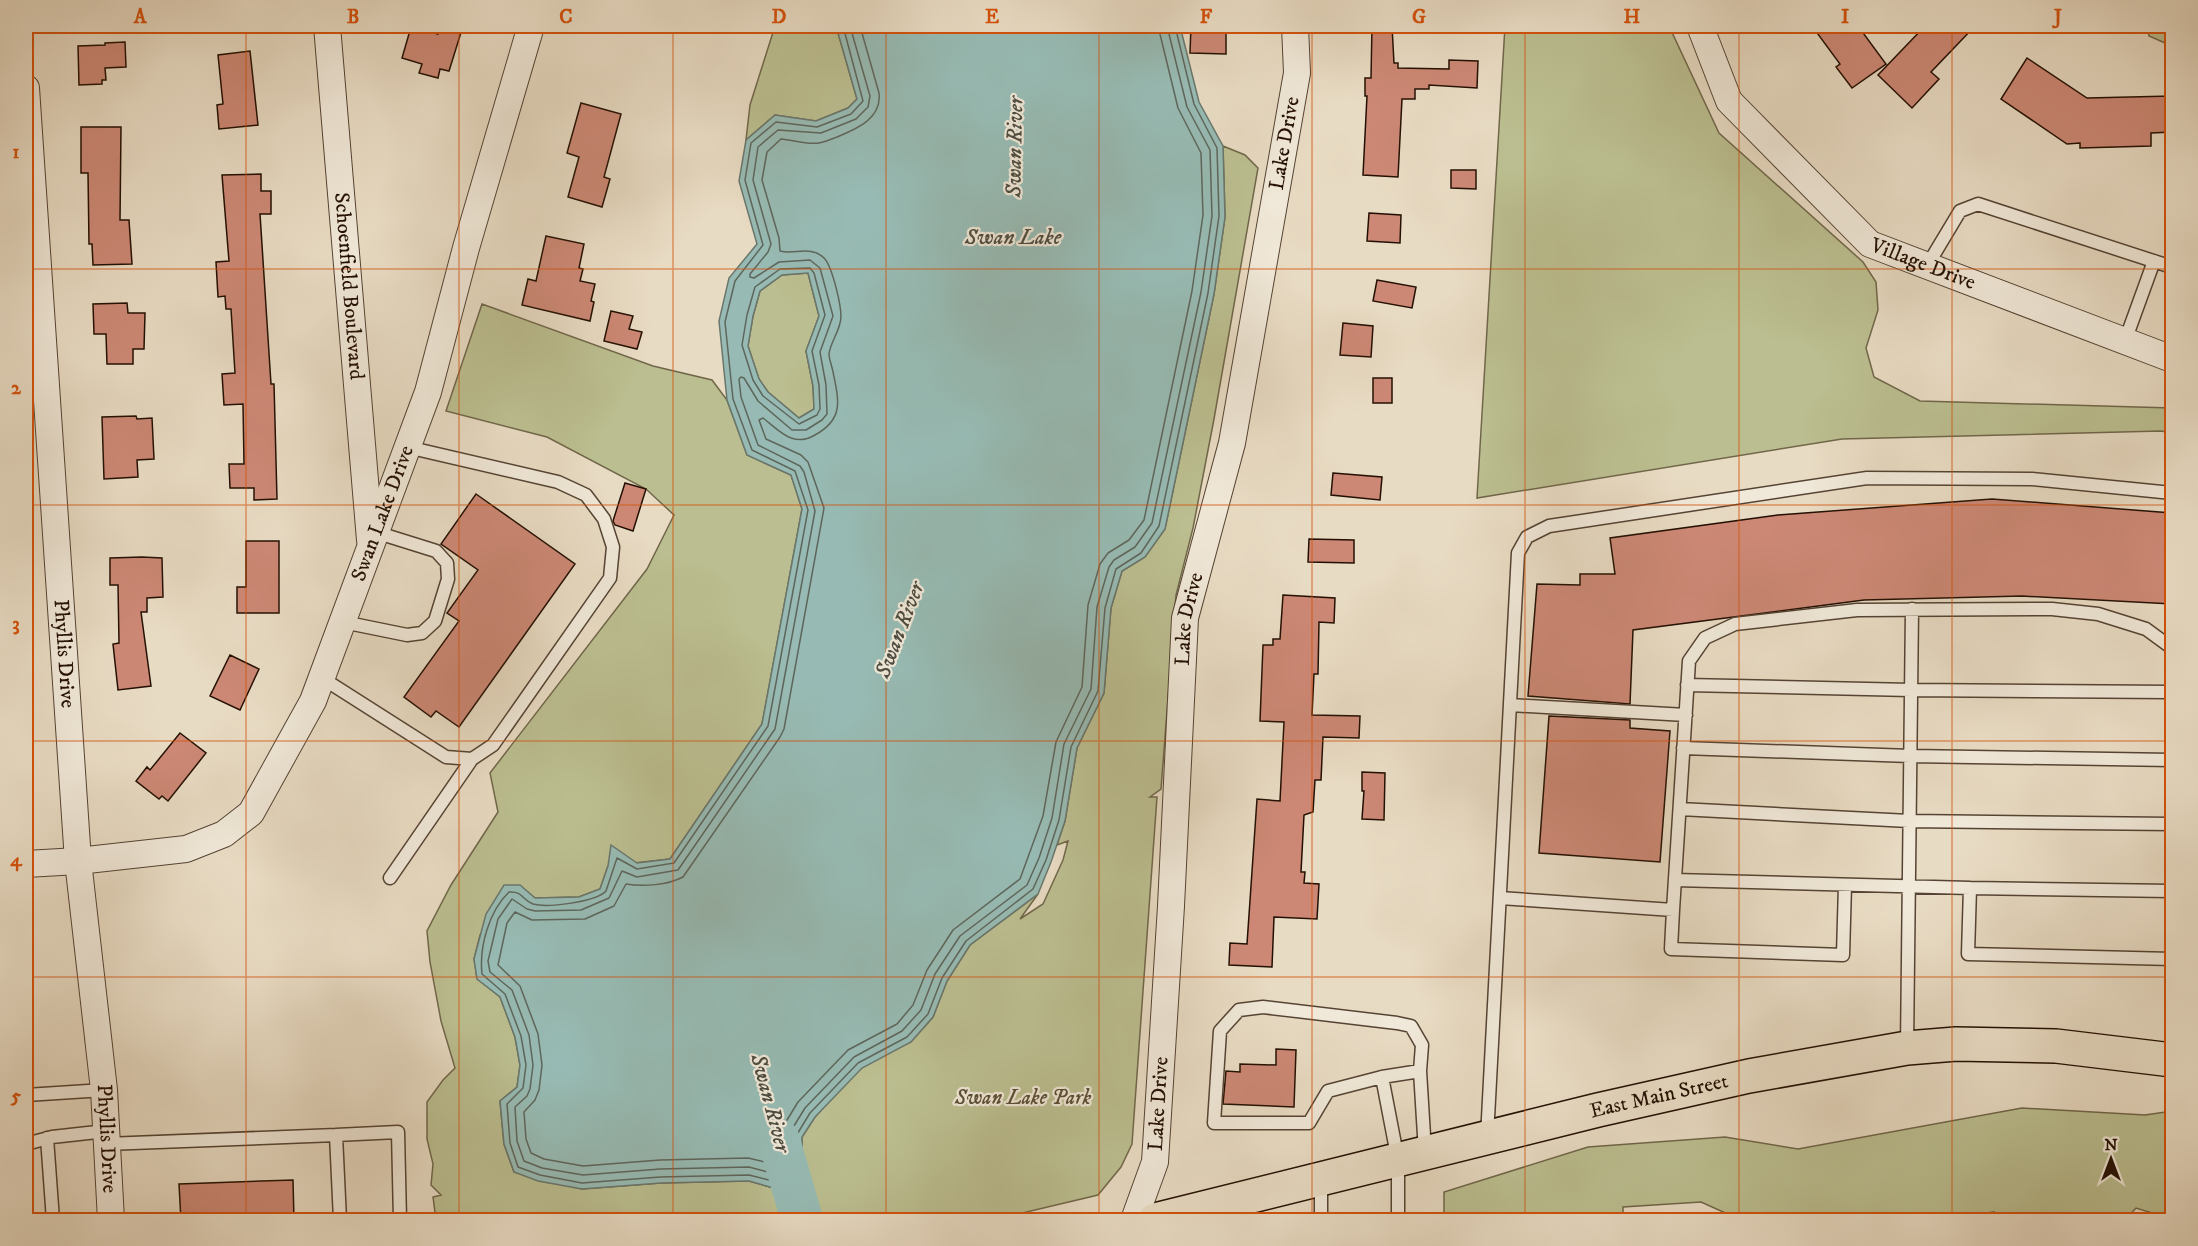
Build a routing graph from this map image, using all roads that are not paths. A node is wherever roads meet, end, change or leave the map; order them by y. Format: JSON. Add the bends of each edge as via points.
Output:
{"nodes":[{"id":1,"x":327,"y":26,"type":"edge"},
{"id":2,"x":531,"y":26,"type":"edge"},
{"id":3,"x":1294,"y":26,"type":"edge"},
{"id":4,"x":1700,"y":26,"type":"edge"},
{"id":5,"x":26,"y":88,"type":"edge"},
{"id":6,"x":2154,"y":261,"type":"junction"},
{"id":7,"x":1927,"y":266,"type":"junction"},
{"id":8,"x":2172,"y":267,"type":"edge"},
{"id":9,"x":2126,"y":341,"type":"junction"},
{"id":10,"x":2172,"y":359,"type":"edge"},
{"id":11,"x":407,"y":447,"type":"junction"},
{"id":12,"x":2172,"y":493,"type":"edge"},
{"id":13,"x":372,"y":536,"type":"junction"},
{"id":14,"x":1912,"y":609,"type":"junction"},
{"id":15,"x":342,"y":622,"type":"junction"},
{"id":16,"x":2172,"y":648,"type":"edge"},
{"id":17,"x":321,"y":678,"type":"junction"},
{"id":18,"x":1687,"y":685,"type":"junction"},
{"id":19,"x":1911,"y":690,"type":"junction"},
{"id":20,"x":2172,"y":692,"type":"edge"},
{"id":21,"x":1510,"y":705,"type":"junction"},
{"id":22,"x":1686,"y":715,"type":"junction"},
{"id":23,"x":1683,"y":748,"type":"junction"},
{"id":24,"x":1910,"y":756,"type":"junction"},
{"id":25,"x":472,"y":759,"type":"junction"},
{"id":26,"x":2172,"y":760,"type":"edge"},
{"id":27,"x":1680,"y":809,"type":"junction"},
{"id":28,"x":1909,"y":821,"type":"junction"},
{"id":29,"x":2172,"y":824,"type":"edge"},
{"id":30,"x":78,"y":861,"type":"junction"},
{"id":31,"x":26,"y":864,"type":"edge"},
{"id":32,"x":390,"y":878,"type":"dead end"},
{"id":33,"x":1675,"y":880,"type":"junction"},
{"id":34,"x":1845,"y":885,"type":"junction"},
{"id":35,"x":1908,"y":886,"type":"junction"},
{"id":36,"x":1970,"y":888,"type":"junction"},
{"id":37,"x":2172,"y":891,"type":"edge"},
{"id":38,"x":1500,"y":898,"type":"junction"},
{"id":39,"x":1673,"y":910,"type":"junction"},
{"id":40,"x":2172,"y":959,"type":"edge"},
{"id":41,"x":1907,"y":1048,"type":"junction"},
{"id":42,"x":2172,"y":1060,"type":"edge"},
{"id":43,"x":1420,"y":1071,"type":"junction"},
{"id":44,"x":1382,"y":1077,"type":"junction"},
{"id":45,"x":104,"y":1089,"type":"junction"},
{"id":46,"x":26,"y":1095,"type":"edge"},
{"id":47,"x":336,"y":1135,"type":"junction"},
{"id":48,"x":47,"y":1138,"type":"junction"},
{"id":49,"x":106,"y":1138,"type":"junction"},
{"id":50,"x":1487,"y":1138,"type":"junction"},
{"id":51,"x":26,"y":1144,"type":"edge"},
{"id":52,"x":1412,"y":1157,"type":"junction"},
{"id":53,"x":1322,"y":1179,"type":"junction"},
{"id":54,"x":53,"y":1221,"type":"edge"},
{"id":55,"x":111,"y":1221,"type":"edge"},
{"id":56,"x":340,"y":1221,"type":"edge"},
{"id":57,"x":400,"y":1221,"type":"edge"},
{"id":58,"x":1134,"y":1221,"type":"edge"},
{"id":59,"x":1155,"y":1221,"type":"edge"},
{"id":60,"x":1321,"y":1221,"type":"edge"},
{"id":61,"x":1398,"y":1221,"type":"edge"}],
"edges":[{"from":1,"to":13,"type":"street","name":"Schoenfield Boulevard"},
{"from":2,"to":11,"type":"street","name":"Swan Lake Drive","via":[[428,392]]},
{"from":3,"to":58,"type":"street","name":"Lake Drive","via":[[1298,73],[1232,443],[1185,618],[1155,1162]]},
{"from":4,"to":7,"type":"street","name":"Village Drive","via":[[1729,101],[1870,244]]},
{"from":5,"to":30,"type":"street","name":"Phyllis Drive"},
{"from":6,"to":7,"type":"lane","via":[[1978,204],[1960,211]]},
{"from":6,"to":8,"type":"lane"},
{"from":6,"to":9,"type":"lane"},
{"from":7,"to":9,"type":"street","name":"Village Drive"},
{"from":9,"to":10,"type":"street","name":"Village Drive"},
{"from":11,"to":13,"type":"street","name":"Swan Lake Drive"},
{"from":11,"to":25,"type":"lane","via":[[558,482],[586,495],[604,519],[613,547],[610,578],[493,745]]},
{"from":12,"to":21,"type":"lane","via":[[2032,479],[1867,478],[1549,526],[1527,537],[1518,553]]},
{"from":13,"to":15,"type":"street","name":"Swan Lake Drive"},
{"from":13,"to":15,"type":"lane","via":[[436,551],[447,563],[448,579],[435,621],[422,633],[407,635]]},
{"from":14,"to":16,"type":"lane","via":[[2052,609],[2098,615],[2146,629]]},
{"from":14,"to":18,"type":"lane","via":[[1857,610],[1735,624],[1705,638],[1689,661]]},
{"from":14,"to":19,"type":"lane"},
{"from":15,"to":17,"type":"street","name":"Swan Lake Drive"},
{"from":17,"to":25,"type":"lane","via":[[446,757]]},
{"from":17,"to":30,"type":"street","name":"Swan Lake Drive","via":[[313,701],[251,813],[224,834],[186,849]]},
{"from":18,"to":19,"type":"lane"},
{"from":18,"to":22,"type":"lane"},
{"from":19,"to":20,"type":"lane"},
{"from":19,"to":24,"type":"lane"},
{"from":21,"to":22,"type":"lane"},
{"from":21,"to":38,"type":"lane"},
{"from":22,"to":23,"type":"lane"},
{"from":23,"to":24,"type":"lane"},
{"from":23,"to":27,"type":"lane"},
{"from":24,"to":26,"type":"lane"},
{"from":24,"to":28,"type":"lane"},
{"from":25,"to":32,"type":"lane"},
{"from":27,"to":28,"type":"lane"},
{"from":27,"to":33,"type":"lane"},
{"from":28,"to":29,"type":"lane"},
{"from":28,"to":35,"type":"lane"},
{"from":30,"to":31,"type":"street","name":"Swan Lake Drive"},
{"from":30,"to":45,"type":"street","name":"Phyllis Drive"},
{"from":33,"to":34,"type":"lane"},
{"from":33,"to":39,"type":"lane"},
{"from":34,"to":35,"type":"lane"},
{"from":34,"to":39,"type":"lane","via":[[1843,955],[1671,949]]},
{"from":35,"to":36,"type":"lane"},
{"from":35,"to":41,"type":"lane"},
{"from":36,"to":37,"type":"lane"},
{"from":36,"to":40,"type":"lane","via":[[1968,954]]},
{"from":38,"to":39,"type":"lane"},
{"from":38,"to":50,"type":"lane"},
{"from":41,"to":42,"type":"main road","name":"East Main Street","via":[[1956,1044],[2056,1046]]},
{"from":41,"to":50,"type":"main road","name":"East Main Street","via":[[1749,1076]]},
{"from":43,"to":44,"type":"lane"},
{"from":43,"to":44,"type":"lane","via":[[1422,1045],[1412,1026],[1263,1007],[1239,1010],[1220,1031],[1214,1123],[1309,1123],[1328,1091]]},
{"from":43,"to":52,"type":"lane"},
{"from":44,"to":52,"type":"lane"},
{"from":45,"to":46,"type":"lane"},
{"from":45,"to":49,"type":"street","name":"Phyllis Drive"},
{"from":47,"to":49,"type":"lane"},
{"from":47,"to":56,"type":"lane"},
{"from":47,"to":57,"type":"lane","via":[[398,1132]]},
{"from":48,"to":49,"type":"lane"},
{"from":48,"to":51,"type":"lane"},
{"from":48,"to":54,"type":"lane"},
{"from":49,"to":55,"type":"street","name":"Phyllis Drive"},
{"from":50,"to":52,"type":"main road","name":"East Main Street"},
{"from":52,"to":53,"type":"main road","name":"East Main Street"},
{"from":52,"to":61,"type":"lane"},
{"from":53,"to":59,"type":"main road","name":"East Main Street"},
{"from":53,"to":60,"type":"lane"}]}
